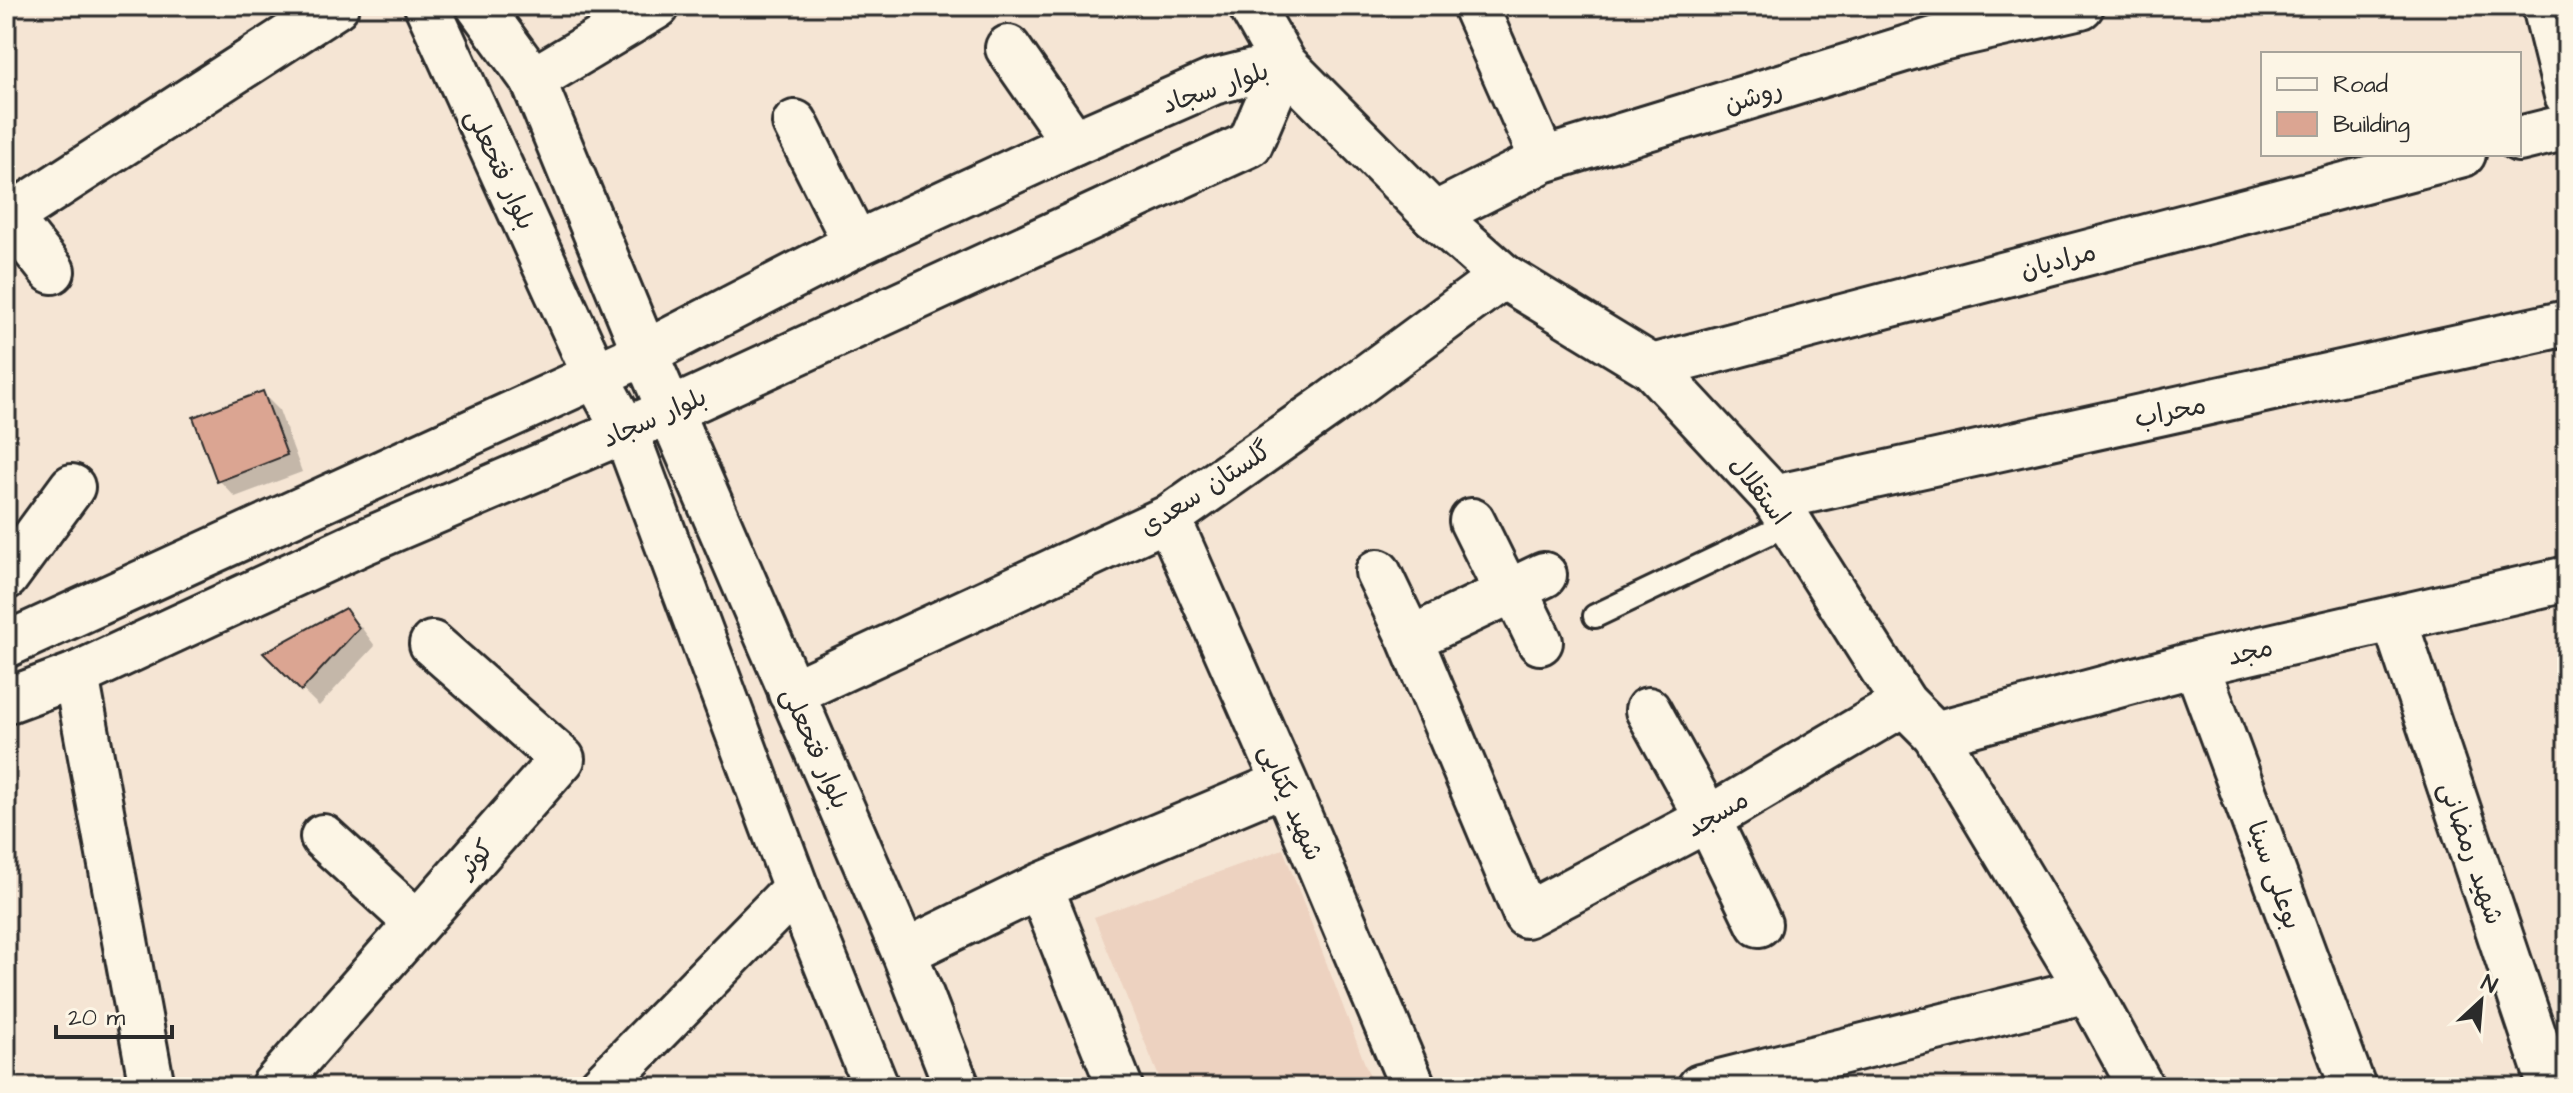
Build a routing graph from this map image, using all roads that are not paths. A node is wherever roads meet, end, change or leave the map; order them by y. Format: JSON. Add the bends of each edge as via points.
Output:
{"nodes":[{"id":1,"x":336,"y":6,"type":"edge"},
{"id":2,"x":427,"y":6,"type":"edge"},
{"id":3,"x":479,"y":6,"type":"edge"},
{"id":4,"x":657,"y":6,"type":"edge"},
{"id":5,"x":1251,"y":6,"type":"edge"},
{"id":6,"x":1475,"y":6,"type":"edge"},
{"id":7,"x":2081,"y":6,"type":"edge"},
{"id":8,"x":2545,"y":6,"type":"edge"},
{"id":9,"x":1008,"y":48,"type":"dead end"},
{"id":10,"x":1284,"y":64,"type":"junction"},
{"id":11,"x":533,"y":80,"type":"junction"},
{"id":12,"x":2567,"y":95,"type":"edge"},
{"id":13,"x":795,"y":123,"type":"dead end"},
{"id":14,"x":2567,"y":127,"type":"edge"},
{"id":15,"x":2521,"y":138,"type":"edge"},
{"id":16,"x":1074,"y":143,"type":"junction"},
{"id":17,"x":2455,"y":156,"type":"edge"},
{"id":18,"x":1543,"y":160,"type":"junction"},
{"id":19,"x":1434,"y":215,"type":"junction"},
{"id":20,"x":7,"y":218,"type":"edge"},
{"id":21,"x":856,"y":244,"type":"junction"},
{"id":22,"x":52,"y":271,"type":"dead end"},
{"id":23,"x":1503,"y":276,"type":"junction"},
{"id":24,"x":2567,"y":323,"type":"edge"},
{"id":25,"x":645,"y":353,"type":"junction"},
{"id":26,"x":1652,"y":367,"type":"junction"},
{"id":27,"x":595,"y":375,"type":"junction"},
{"id":28,"x":670,"y":411,"type":"junction"},
{"id":29,"x":625,"y":430,"type":"junction"},
{"id":30,"x":72,"y":487,"type":"dead end"},
{"id":31,"x":343,"y":489,"type":"junction"},
{"id":32,"x":1781,"y":511,"type":"junction"},
{"id":33,"x":1168,"y":518,"type":"junction"},
{"id":34,"x":1472,"y":521,"type":"dead end"},
{"id":35,"x":361,"y":543,"type":"junction"},
{"id":36,"x":1378,"y":572,"type":"dead end"},
{"id":37,"x":6,"y":577,"type":"edge"},
{"id":38,"x":2567,"y":579,"type":"edge"},
{"id":39,"x":1522,"y":585,"type":"junction"},
{"id":40,"x":1595,"y":616,"type":"dead end"},
{"id":41,"x":2394,"y":619,"type":"junction"},
{"id":42,"x":1410,"y":639,"type":"junction"},
{"id":43,"x":1540,"y":642,"type":"dead end"},
{"id":44,"x":432,"y":644,"type":"dead end"},
{"id":45,"x":6,"y":645,"type":"edge"},
{"id":46,"x":2196,"y":664,"type":"junction"},
{"id":47,"x":76,"y":675,"type":"junction"},
{"id":48,"x":791,"y":693,"type":"junction"},
{"id":49,"x":6,"y":701,"type":"edge"},
{"id":50,"x":1904,"y":703,"type":"junction"},
{"id":51,"x":1648,"y":710,"type":"dead end"},
{"id":52,"x":1935,"y":734,"type":"junction"},
{"id":53,"x":1285,"y":783,"type":"junction"},
{"id":54,"x":1708,"y":819,"type":"junction"},
{"id":55,"x":323,"y":837,"type":"dead end"},
{"id":56,"x":1040,"y":886,"type":"junction"},
{"id":57,"x":796,"y":888,"type":"junction"},
{"id":58,"x":417,"y":923,"type":"junction"},
{"id":59,"x":1759,"y":924,"type":"dead end"},
{"id":60,"x":904,"y":952,"type":"junction"},
{"id":61,"x":2088,"y":990,"type":"junction"},
{"id":62,"x":152,"y":1087,"type":"edge"},
{"id":63,"x":273,"y":1087,"type":"edge"},
{"id":64,"x":601,"y":1087,"type":"edge"},
{"id":65,"x":876,"y":1087,"type":"edge"},
{"id":66,"x":957,"y":1087,"type":"edge"},
{"id":67,"x":1120,"y":1087,"type":"edge"},
{"id":68,"x":1413,"y":1087,"type":"edge"},
{"id":69,"x":1700,"y":1087,"type":"edge"},
{"id":70,"x":2141,"y":1087,"type":"edge"},
{"id":71,"x":2353,"y":1087,"type":"edge"},
{"id":72,"x":2551,"y":1087,"type":"edge"}],
"edges":[{"from":1,"to":20,"type":"street"},
{"from":2,"to":27,"type":"street","name":"بلوار فتحعلی"},
{"from":3,"to":11,"type":"street"},
{"from":4,"to":11,"type":"street"},
{"from":5,"to":10,"type":"street","name":"استقلال"},
{"from":6,"to":18,"type":"street"},
{"from":7,"to":18,"type":"street","name":"روشن","via":[[1937,39]]},
{"from":8,"to":12,"type":"street"},
{"from":9,"to":16,"type":"street"},
{"from":10,"to":16,"type":"street","name":"بلوار سجاد","via":[[1213,82]]},
{"from":10,"to":19,"type":"street","name":"استقلال"},
{"from":10,"to":28,"type":"street","name":"بلوار سجاد","via":[[1250,144]]},
{"from":11,"to":25,"type":"street"},
{"from":13,"to":21,"type":"street"},
{"from":14,"to":15,"type":"street"},
{"from":16,"to":21,"type":"street","name":"بلوار سجاد"},
{"from":17,"to":26,"type":"street","name":"مرادیان"},
{"from":18,"to":19,"type":"street","name":"روشن"},
{"from":19,"to":23,"type":"street","name":"استقلال"},
{"from":20,"to":22,"type":"street"},
{"from":21,"to":25,"type":"street","name":"بلوار سجاد"},
{"from":23,"to":26,"type":"street","name":"استقلال"},
{"from":23,"to":33,"type":"street","name":"گلستان سعدی"},
{"from":24,"to":32,"type":"street","name":"محراب"},
{"from":25,"to":27,"type":"street","name":"بلوار سجاد"},
{"from":25,"to":28,"type":"street","name":"بلوار فتحعلی"},
{"from":26,"to":32,"type":"street","name":"استقلال"},
{"from":27,"to":29,"type":"street","name":"بلوار فتحعلی"},
{"from":27,"to":31,"type":"street","name":"بلوار سجاد"},
{"from":28,"to":29,"type":"street","name":"بلوار سجاد"},
{"from":28,"to":48,"type":"street","name":"بلوار فتحعلی"},
{"from":29,"to":35,"type":"street","name":"بلوار سجاد"},
{"from":29,"to":57,"type":"street"},
{"from":30,"to":37,"type":"street"},
{"from":31,"to":35,"type":"street"},
{"from":31,"to":45,"type":"street","name":"بلوار سجاد"},
{"from":32,"to":40,"type":"lane"},
{"from":32,"to":50,"type":"street","name":"استقلال"},
{"from":33,"to":48,"type":"street","name":"گلستان سعدی"},
{"from":33,"to":53,"type":"street","name":"شهید یکتایی"},
{"from":34,"to":39,"type":"street"},
{"from":35,"to":47,"type":"street","name":"بلوار سجاد"},
{"from":36,"to":42,"type":"street"},
{"from":38,"to":41,"type":"street","name":"مجد"},
{"from":39,"to":42,"type":"street"},
{"from":39,"to":43,"type":"street"},
{"from":41,"to":46,"type":"street","name":"مجد"},
{"from":41,"to":72,"type":"street","name":"شهید رمضانی"},
{"from":42,"to":54,"type":"street","name":"مسجد","via":[[1526,915]]},
{"from":44,"to":58,"type":"street","name":"کوثر","via":[[562,759]]},
{"from":46,"to":52,"type":"street","name":"مجد"},
{"from":46,"to":71,"type":"street","name":"بوعلی سینا"},
{"from":47,"to":49,"type":"street","name":"بلوار سجاد"},
{"from":47,"to":62,"type":"street"},
{"from":48,"to":60,"type":"street","name":"بلوار فتحعلی"},
{"from":50,"to":52,"type":"street","name":"استقلال"},
{"from":50,"to":54,"type":"street","name":"مسجد"},
{"from":51,"to":54,"type":"street"},
{"from":52,"to":61,"type":"street","name":"استقلال"},
{"from":53,"to":56,"type":"street"},
{"from":53,"to":68,"type":"street","name":"شهید یکتایی"},
{"from":54,"to":59,"type":"street"},
{"from":55,"to":58,"type":"street"},
{"from":56,"to":60,"type":"street"},
{"from":56,"to":67,"type":"street"},
{"from":57,"to":64,"type":"street"},
{"from":57,"to":65,"type":"street"},
{"from":58,"to":63,"type":"street","name":"کوثر"},
{"from":60,"to":66,"type":"street","name":"بلوار فتحعلی"},
{"from":61,"to":69,"type":"street"},
{"from":61,"to":70,"type":"street","name":"استقلال"}]}
